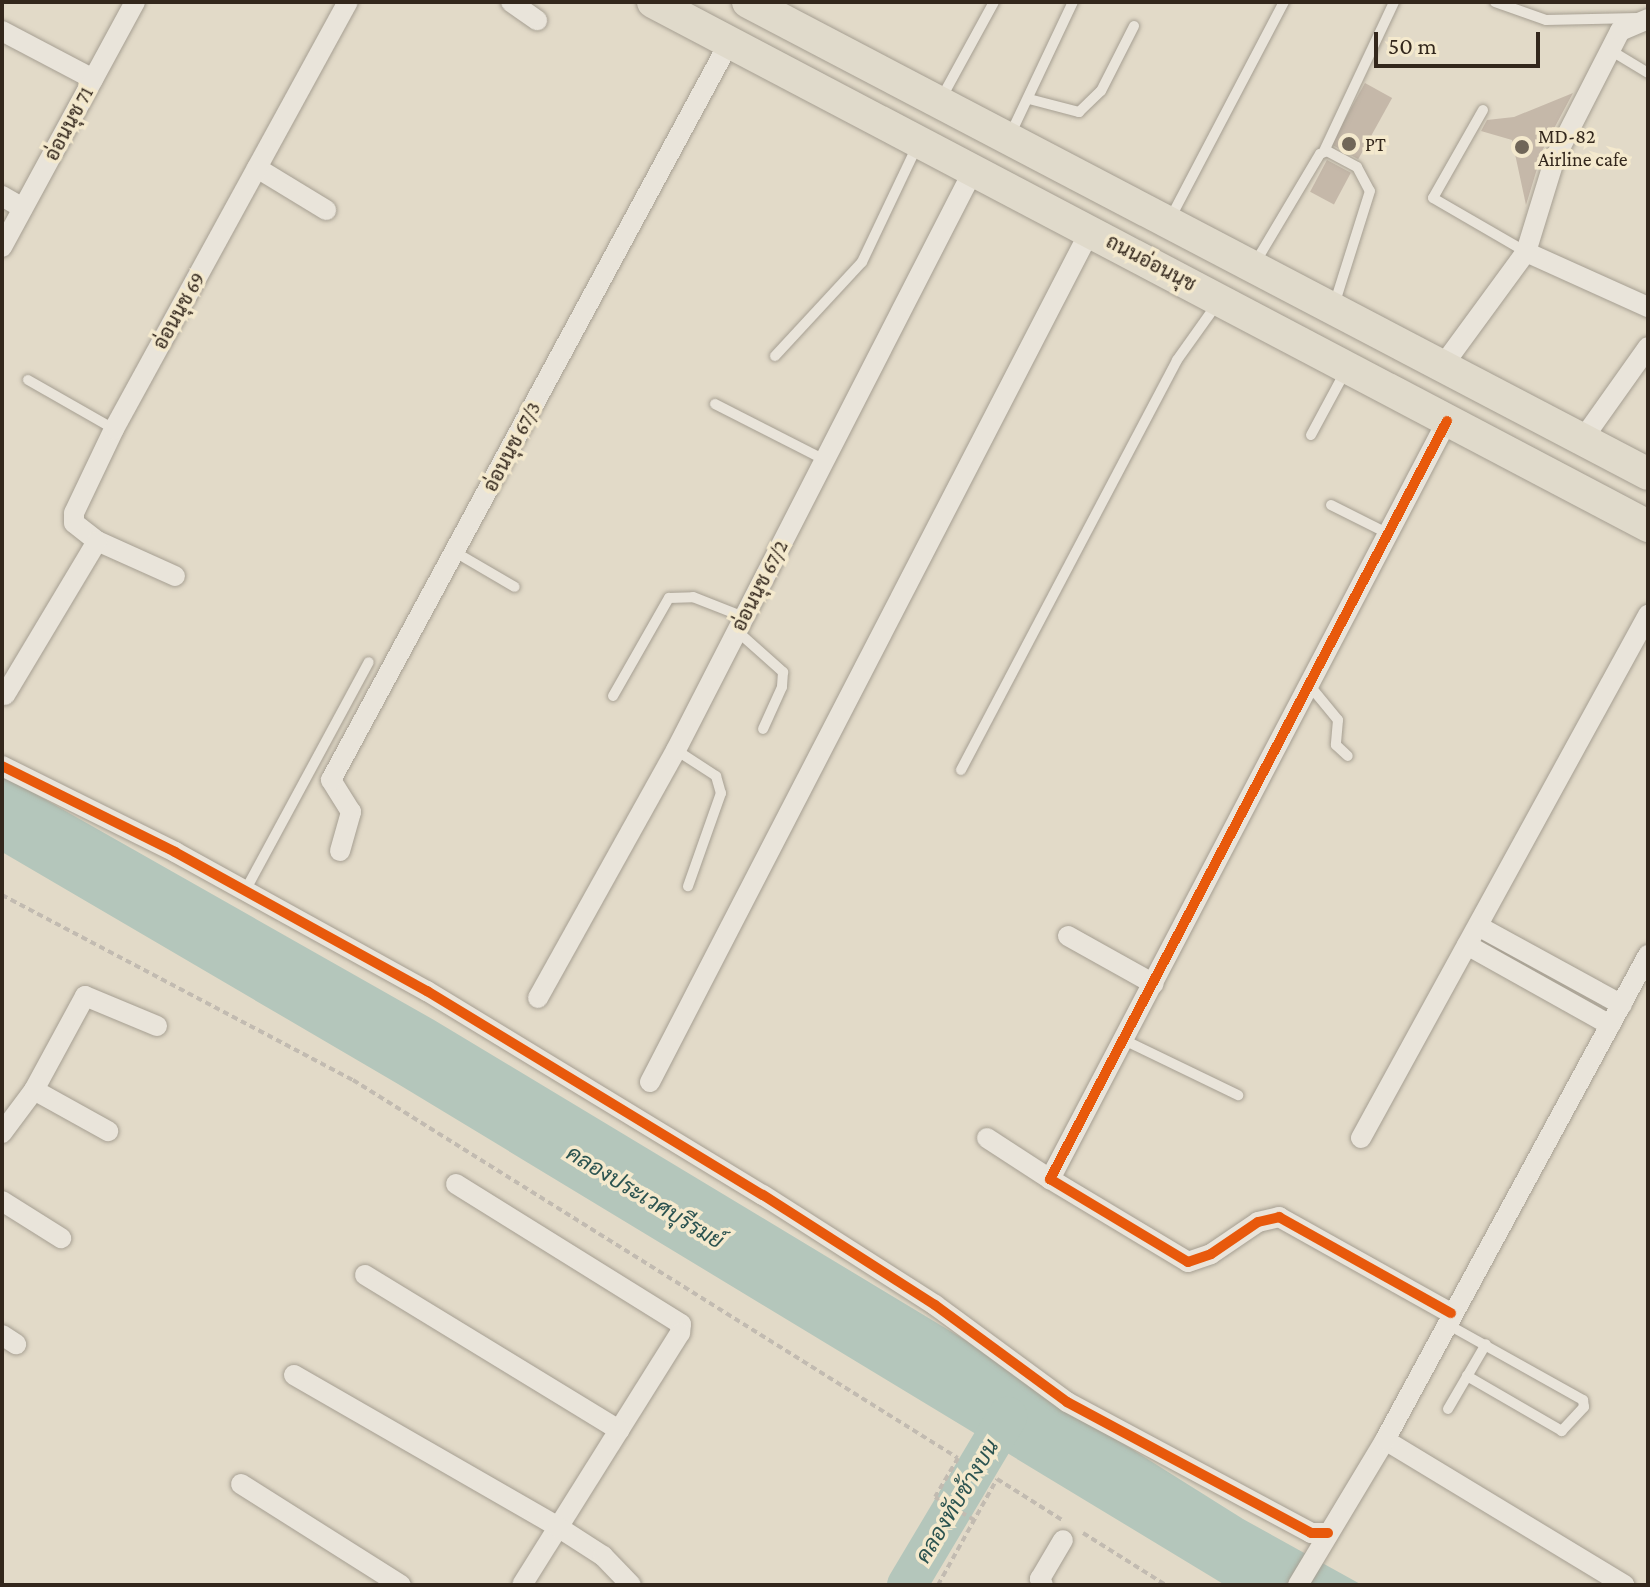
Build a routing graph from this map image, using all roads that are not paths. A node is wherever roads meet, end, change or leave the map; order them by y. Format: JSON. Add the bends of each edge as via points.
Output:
{"nodes":[{"id":1,"x":135,"y":2,"type":"edge"},
{"id":2,"x":348,"y":2,"type":"edge"},
{"id":3,"x":511,"y":2,"type":"edge"},
{"id":4,"x":653,"y":2,"type":"edge"},
{"id":5,"x":748,"y":2,"type":"edge"},
{"id":6,"x":994,"y":2,"type":"edge"},
{"id":7,"x":1073,"y":2,"type":"edge"},
{"id":8,"x":1284,"y":2,"type":"edge"},
{"id":9,"x":1394,"y":2,"type":"edge"},
{"id":10,"x":1495,"y":2,"type":"edge"},
{"id":11,"x":1648,"y":19,"type":"edge"},
{"id":12,"x":537,"y":20,"type":"dead end"},
{"id":13,"x":1134,"y":26,"type":"dead end"},
{"id":14,"x":2,"y":31,"type":"edge"},
{"id":15,"x":729,"y":43,"type":"junction"},
{"id":16,"x":1610,"y":50,"type":"junction"},
{"id":17,"x":1648,"y":73,"type":"edge"},
{"id":18,"x":93,"y":79,"type":"junction"},
{"id":19,"x":1029,"y":99,"type":"junction"},
{"id":20,"x":940,"y":103,"type":"junction"},
{"id":21,"x":1483,"y":110,"type":"dead end"},
{"id":22,"x":1008,"y":139,"type":"junction"},
{"id":23,"x":920,"y":140,"type":"junction"},
{"id":24,"x":1324,"y":151,"type":"junction"},
{"id":25,"x":257,"y":168,"type":"junction"},
{"id":26,"x":974,"y":169,"type":"junction"},
{"id":27,"x":2,"y":196,"type":"edge"},
{"id":28,"x":23,"y":208,"type":"junction"},
{"id":29,"x":326,"y":210,"type":"dead end"},
{"id":30,"x":1168,"y":222,"type":"junction"},
{"id":31,"x":1090,"y":231,"type":"junction"},
{"id":32,"x":2,"y":247,"type":"edge"},
{"id":33,"x":1526,"y":252,"type":"junction"},
{"id":34,"x":1252,"y":268,"type":"junction"},
{"id":35,"x":1220,"y":299,"type":"junction"},
{"id":36,"x":1648,"y":307,"type":"edge"},
{"id":37,"x":1332,"y":311,"type":"junction"},
{"id":38,"x":1648,"y":347,"type":"edge"},
{"id":39,"x":775,"y":356,"type":"dead end"},
{"id":40,"x":1347,"y":368,"type":"junction"},
{"id":41,"x":1441,"y":368,"type":"junction"},
{"id":42,"x":28,"y":380,"type":"dead end"},
{"id":43,"x":715,"y":404,"type":"dead end"},
{"id":44,"x":1447,"y":421,"type":"junction"},
{"id":45,"x":114,"y":429,"type":"junction"},
{"id":46,"x":1311,"y":435,"type":"dead end"},
{"id":47,"x":1582,"y":440,"type":"junction"},
{"id":48,"x":825,"y":460,"type":"junction"},
{"id":49,"x":1648,"y":474,"type":"edge"},
{"id":50,"x":1331,"y":505,"type":"dead end"},
{"id":51,"x":1648,"y":526,"type":"edge"},
{"id":52,"x":1389,"y":534,"type":"junction"},
{"id":53,"x":97,"y":541,"type":"junction"},
{"id":54,"x":455,"y":552,"type":"junction"},
{"id":55,"x":175,"y":576,"type":"dead end"},
{"id":56,"x":515,"y":587,"type":"dead end"},
{"id":57,"x":1648,"y":615,"type":"edge"},
{"id":58,"x":740,"y":624,"type":"junction"},
{"id":59,"x":369,"y":662,"type":"dead end"},
{"id":60,"x":1310,"y":686,"type":"junction"},
{"id":61,"x":5,"y":695,"type":"dead end"},
{"id":62,"x":613,"y":696,"type":"dead end"},
{"id":63,"x":763,"y":729,"type":"dead end"},
{"id":64,"x":676,"y":750,"type":"junction"},
{"id":65,"x":1348,"y":756,"type":"dead end"},
{"id":66,"x":2,"y":766,"type":"edge"},
{"id":67,"x":961,"y":770,"type":"dead end"},
{"id":68,"x":340,"y":851,"type":"dead end"},
{"id":69,"x":688,"y":886,"type":"dead end"},
{"id":70,"x":245,"y":891,"type":"junction"},
{"id":71,"x":1478,"y":926,"type":"junction"},
{"id":72,"x":1068,"y":936,"type":"dead end"},
{"id":73,"x":1467,"y":945,"type":"junction"},
{"id":74,"x":1648,"y":955,"type":"edge"},
{"id":75,"x":1154,"y":984,"type":"junction"},
{"id":76,"x":1633,"y":997,"type":"edge"},
{"id":77,"x":538,"y":998,"type":"dead end"},
{"id":78,"x":1610,"y":1025,"type":"junction"},
{"id":79,"x":157,"y":1026,"type":"dead end"},
{"id":80,"x":1124,"y":1040,"type":"junction"},
{"id":81,"x":650,"y":1082,"type":"dead end"},
{"id":82,"x":34,"y":1090,"type":"junction"},
{"id":83,"x":1238,"y":1095,"type":"dead end"},
{"id":84,"x":108,"y":1131,"type":"dead end"},
{"id":85,"x":2,"y":1133,"type":"edge"},
{"id":86,"x":987,"y":1138,"type":"dead end"},
{"id":87,"x":1361,"y":1138,"type":"dead end"},
{"id":88,"x":1050,"y":1179,"type":"junction"},
{"id":89,"x":456,"y":1184,"type":"dead end"},
{"id":90,"x":2,"y":1201,"type":"edge"},
{"id":91,"x":61,"y":1238,"type":"dead end"},
{"id":92,"x":365,"y":1275,"type":"dead end"},
{"id":93,"x":1448,"y":1318,"type":"junction"},
{"id":94,"x":1486,"y":1344,"type":"junction"},
{"id":95,"x":294,"y":1375,"type":"dead end"},
{"id":96,"x":1467,"y":1376,"type":"junction"},
{"id":97,"x":1448,"y":1409,"type":"dead end"},
{"id":98,"x":619,"y":1430,"type":"junction"},
{"id":99,"x":1385,"y":1440,"type":"junction"},
{"id":100,"x":241,"y":1484,"type":"dead end"},
{"id":101,"x":558,"y":1527,"type":"junction"},
{"id":102,"x":1326,"y":1538,"type":"junction"},
{"id":103,"x":1063,"y":1540,"type":"dead end"},
{"id":104,"x":401,"y":1585,"type":"edge"},
{"id":105,"x":522,"y":1585,"type":"edge"},
{"id":106,"x":631,"y":1585,"type":"edge"},
{"id":107,"x":1043,"y":1585,"type":"edge"},
{"id":108,"x":1298,"y":1585,"type":"edge"},
{"id":109,"x":1624,"y":1585,"type":"edge"}],
"edges":[{"from":1,"to":18,"type":"street","name":"อ่อนนุช 71"},
{"from":2,"to":25,"type":"street","name":"อ่อนนุช 69"},
{"from":3,"to":12,"type":"street"},
{"from":4,"to":15,"type":"main road","name":"ถนนอ่อนนุช"},
{"from":5,"to":20,"type":"main road"},
{"from":6,"to":20,"type":"lane"},
{"from":7,"to":19,"type":"lane"},
{"from":8,"to":30,"type":"lane"},
{"from":9,"to":24,"type":"lane"},
{"from":10,"to":11,"type":"lane","via":[[1546,20]]},
{"from":11,"to":16,"type":"street","via":[[1620,31]]},
{"from":13,"to":19,"type":"lane","via":[[1101,91],[1079,112]]},
{"from":14,"to":18,"type":"street"},
{"from":15,"to":23,"type":"main road","name":"ถนนอ่อนนุช"},
{"from":15,"to":54,"type":"street","name":"อ่อนนุช 67/3"},
{"from":16,"to":17,"type":"lane"},
{"from":16,"to":33,"type":"street","via":[[1555,158]]},
{"from":18,"to":28,"type":"street","name":"อ่อนนุช 71"},
{"from":19,"to":22,"type":"lane"},
{"from":20,"to":22,"type":"main road"},
{"from":21,"to":33,"type":"lane","via":[[1433,198]]},
{"from":22,"to":30,"type":"main road"},
{"from":23,"to":26,"type":"main road","name":"ถนนอ่อนนุช"},
{"from":23,"to":39,"type":"lane","via":[[862,262]]},
{"from":24,"to":34,"type":"lane"},
{"from":24,"to":37,"type":"lane","via":[[1357,167],[1370,191]]},
{"from":25,"to":29,"type":"street"},
{"from":25,"to":45,"type":"street","name":"อ่อนนุช 69"},
{"from":26,"to":31,"type":"main road","name":"ถนนอ่อนนุช"},
{"from":26,"to":48,"type":"street","name":"อ่อนนุช 67/2"},
{"from":27,"to":28,"type":"street"},
{"from":28,"to":32,"type":"street","name":"อ่อนนุช 71"},
{"from":30,"to":34,"type":"main road"},
{"from":31,"to":35,"type":"main road","name":"ถนนอ่อนนุช"},
{"from":31,"to":81,"type":"street"},
{"from":33,"to":36,"type":"street"},
{"from":33,"to":41,"type":"street"},
{"from":34,"to":37,"type":"main road"},
{"from":35,"to":40,"type":"main road","name":"ถนนอ่อนนุช"},
{"from":35,"to":67,"type":"lane","via":[[1177,360]]},
{"from":37,"to":41,"type":"main road"},
{"from":38,"to":47,"type":"street"},
{"from":40,"to":44,"type":"main road","name":"ถนนอ่อนนุช"},
{"from":40,"to":46,"type":"lane"},
{"from":41,"to":47,"type":"main road"},
{"from":42,"to":45,"type":"lane"},
{"from":43,"to":48,"type":"lane"},
{"from":44,"to":51,"type":"main road","name":"ถนนอ่อนนุช"},
{"from":44,"to":52,"type":"street"},
{"from":45,"to":53,"type":"street","name":"อ่อนนุช 69","via":[[74,513],[74,523]]},
{"from":47,"to":49,"type":"main road"},
{"from":48,"to":58,"type":"street","name":"อ่อนนุช 67/2"},
{"from":50,"to":52,"type":"lane"},
{"from":52,"to":60,"type":"street"},
{"from":53,"to":55,"type":"street","name":"อ่อนนุช 69"},
{"from":53,"to":61,"type":"street"},
{"from":54,"to":56,"type":"lane"},
{"from":54,"to":68,"type":"street","name":"อ่อนนุช 67/3","via":[[331,780],[351,812]]},
{"from":57,"to":71,"type":"street"},
{"from":58,"to":62,"type":"lane","via":[[693,597],[669,598]]},
{"from":58,"to":63,"type":"lane","via":[[783,672],[782,687]]},
{"from":58,"to":64,"type":"street","name":"อ่อนนุช 67/2"},
{"from":59,"to":70,"type":"lane"},
{"from":60,"to":65,"type":"lane","via":[[1338,720],[1336,745]]},
{"from":60,"to":75,"type":"street"},
{"from":64,"to":69,"type":"lane","via":[[716,776],[721,793]]},
{"from":64,"to":77,"type":"street","name":"อ่อนนุช 67/2"},
{"from":66,"to":70,"type":"street"},
{"from":70,"to":102,"type":"street","via":[[427,991],[763,1195],[935,1305],[1067,1402]]},
{"from":71,"to":73,"type":"street"},
{"from":71,"to":76,"type":"street"},
{"from":72,"to":75,"type":"street"},
{"from":73,"to":78,"type":"street"},
{"from":73,"to":87,"type":"street"},
{"from":74,"to":76,"type":"street"},
{"from":75,"to":80,"type":"street"},
{"from":76,"to":78,"type":"street"},
{"from":78,"to":93,"type":"street"},
{"from":79,"to":82,"type":"street","via":[[85,996]]},
{"from":80,"to":83,"type":"lane"},
{"from":80,"to":88,"type":"street"},
{"from":82,"to":84,"type":"street"},
{"from":82,"to":85,"type":"street"},
{"from":86,"to":88,"type":"street"},
{"from":88,"to":93,"type":"street","via":[[1188,1262],[1211,1254],[1258,1222],[1279,1217]]},
{"from":89,"to":98,"type":"street","via":[[681,1324]]},
{"from":90,"to":91,"type":"street"},
{"from":92,"to":98,"type":"street"},
{"from":93,"to":94,"type":"lane"},
{"from":93,"to":99,"type":"street"},
{"from":94,"to":96,"type":"lane"},
{"from":94,"to":96,"type":"lane","via":[[1583,1400],[1584,1407],[1562,1431]]},
{"from":95,"to":101,"type":"street"},
{"from":96,"to":97,"type":"lane"},
{"from":98,"to":101,"type":"street"},
{"from":99,"to":102,"type":"street"},
{"from":99,"to":109,"type":"street"},
{"from":100,"to":104,"type":"street"},
{"from":101,"to":105,"type":"street"},
{"from":101,"to":106,"type":"street","via":[[603,1556]]},
{"from":102,"to":108,"type":"street"},
{"from":103,"to":107,"type":"street","via":[[1040,1579]]}]}
